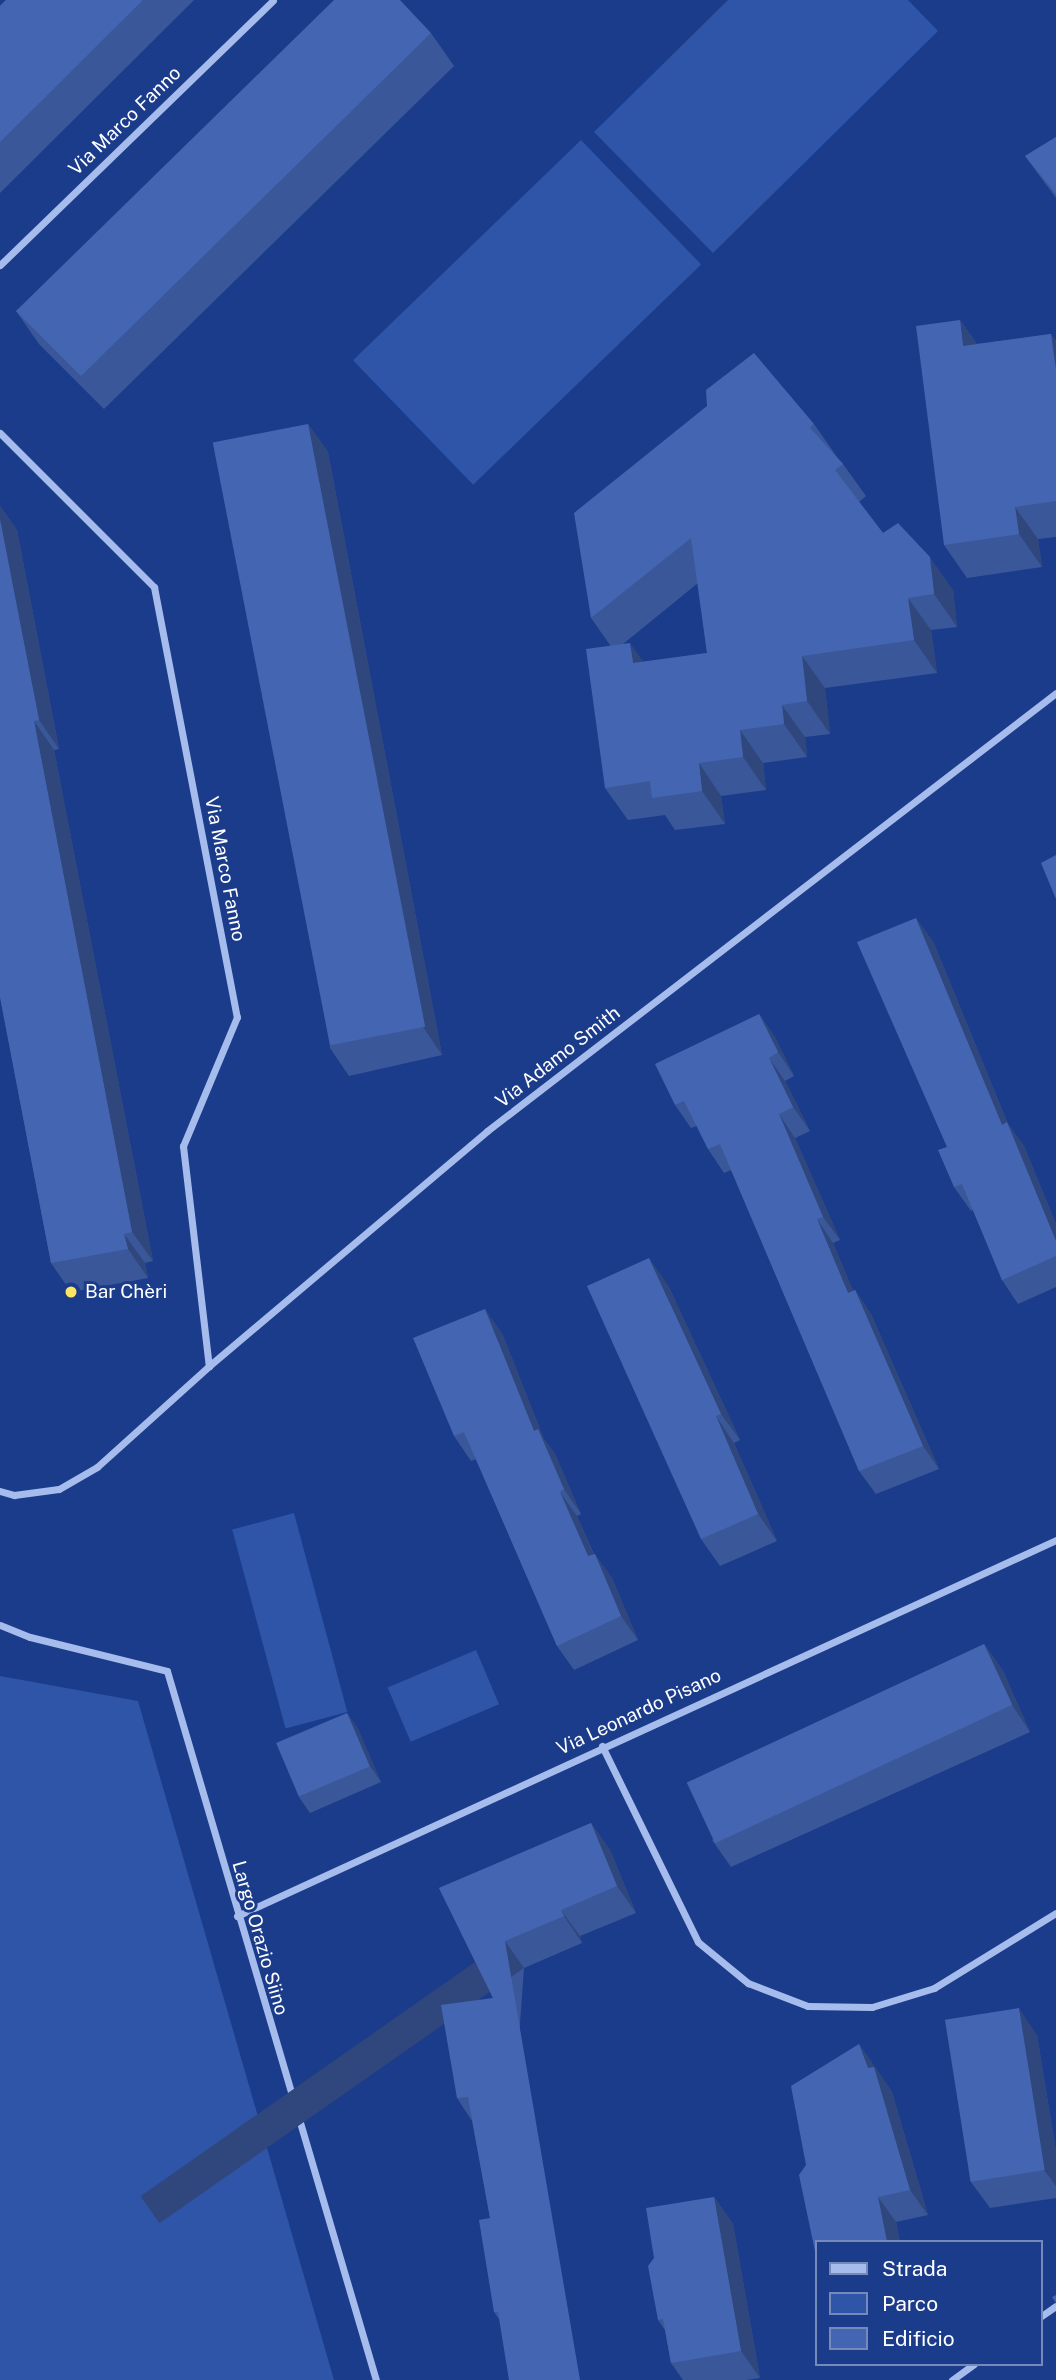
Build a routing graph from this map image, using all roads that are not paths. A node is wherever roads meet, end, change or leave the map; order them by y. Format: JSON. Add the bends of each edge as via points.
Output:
{"nodes":[{"id":1,"x":273,"y":0,"type":"edge"},
{"id":2,"x":0,"y":265,"type":"edge"},
{"id":3,"x":0,"y":433,"type":"edge"},
{"id":4,"x":1056,"y":693,"type":"edge"},
{"id":5,"x":209,"y":1366,"type":"junction"},
{"id":6,"x":0,"y":1491,"type":"edge"},
{"id":7,"x":1056,"y":1540,"type":"edge"},
{"id":8,"x":0,"y":1625,"type":"edge"},
{"id":9,"x":602,"y":1746,"type":"junction"},
{"id":10,"x":1056,"y":1913,"type":"edge"},
{"id":11,"x":237,"y":1916,"type":"junction"},
{"id":12,"x":971,"y":2366,"type":"edge"},
{"id":13,"x":376,"y":2380,"type":"edge"},
{"id":14,"x":952,"y":2380,"type":"edge"}],
"edges":[{"from":1,"to":2,"type":"street","name":"Via Marco Fanno"},
{"from":3,"to":5,"type":"street","name":"Via Marco Fanno","via":[[155,587],[237,1017],[183,1146]]},
{"from":4,"to":5,"type":"street","name":"Via Adamo Smith","via":[[487,1131]]},
{"from":5,"to":6,"type":"street","name":"Via Adamo Smith","via":[[97,1468],[59,1489],[14,1495]]},
{"from":7,"to":9,"type":"street","name":"Via Leonardo Pisano"},
{"from":8,"to":11,"type":"street","name":"Largo Orazio Siino","via":[[30,1637],[167,1671]]},
{"from":9,"to":10,"type":"street","via":[[698,1942],[748,1983],[808,2006],[872,2007],[934,1988]]},
{"from":9,"to":11,"type":"street","name":"Via Leonardo Pisano"},
{"from":11,"to":13,"type":"street","name":"Largo Orazio Siino"},
{"from":12,"to":14,"type":"street"}]}
